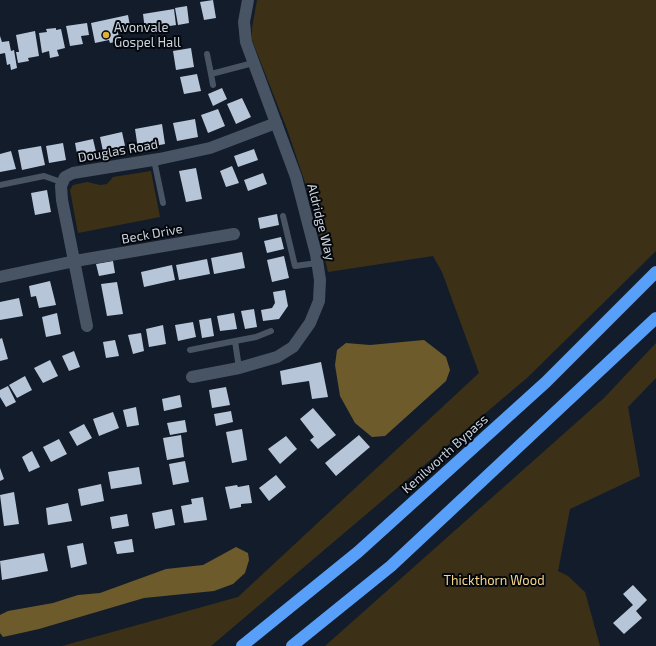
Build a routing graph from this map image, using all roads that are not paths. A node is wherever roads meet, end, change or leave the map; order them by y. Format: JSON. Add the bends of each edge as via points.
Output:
{"nodes":[{"id":1,"x":248,"y":0,"type":"edge"},
{"id":2,"x":207,"y":54,"type":"dead end"},
{"id":3,"x":253,"y":63,"type":"junction"},
{"id":4,"x":211,"y":74,"type":"junction"},
{"id":5,"x":213,"y":85,"type":"dead end"},
{"id":6,"x":276,"y":122,"type":"junction"},
{"id":7,"x":154,"y":160,"type":"junction"},
{"id":8,"x":61,"y":182,"type":"junction"},
{"id":9,"x":0,"y":185,"type":"edge"},
{"id":10,"x":163,"y":203,"type":"dead end"},
{"id":11,"x":283,"y":216,"type":"dead end"},
{"id":12,"x":234,"y":234,"type":"dead end"},
{"id":13,"x":75,"y":261,"type":"junction"},
{"id":14,"x":317,"y":263,"type":"junction"},
{"id":15,"x":656,"y":272,"type":"edge"},
{"id":16,"x":0,"y":277,"type":"edge"},
{"id":17,"x":656,"y":318,"type":"edge"},
{"id":18,"x":87,"y":326,"type":"dead end"},
{"id":19,"x":271,"y":331,"type":"dead end"},
{"id":20,"x":235,"y":341,"type":"junction"},
{"id":21,"x":190,"y":350,"type":"dead end"},
{"id":22,"x":239,"y":368,"type":"junction"},
{"id":23,"x":192,"y":377,"type":"dead end"},
{"id":24,"x":242,"y":646,"type":"edge"},
{"id":25,"x":292,"y":646,"type":"edge"}],
"edges":[{"from":1,"to":3,"type":"street","name":"Aldridge Way","via":[[244,22]]},
{"from":2,"to":4,"type":"lane"},
{"from":3,"to":4,"type":"lane"},
{"from":3,"to":6,"type":"street","name":"Aldridge Way"},
{"from":4,"to":5,"type":"lane"},
{"from":6,"to":7,"type":"street","name":"Douglas Road","via":[[210,148]]},
{"from":6,"to":14,"type":"street","name":"Aldridge Way","via":[[296,177]]},
{"from":7,"to":8,"type":"street","name":"Douglas Road","via":[[69,174]]},
{"from":7,"to":10,"type":"lane"},
{"from":8,"to":9,"type":"lane","via":[[44,176]]},
{"from":8,"to":13,"type":"street","via":[[62,200]]},
{"from":11,"to":14,"type":"lane","via":[[295,266]]},
{"from":12,"to":13,"type":"street","name":"Beck Drive"},
{"from":13,"to":16,"type":"street","name":"Beck Drive"},
{"from":13,"to":18,"type":"street"},
{"from":14,"to":22,"type":"street","name":"Aldridge Way","via":[[320,280],[319,302],[310,323],[293,347],[277,357]]},
{"from":15,"to":24,"type":"highway","name":"Kenilworth Bypass","via":[[546,382],[358,552]]},
{"from":17,"to":25,"type":"highway","via":[[391,566]]},
{"from":19,"to":20,"type":"lane"},
{"from":20,"to":21,"type":"lane"},
{"from":20,"to":22,"type":"lane"},
{"from":22,"to":23,"type":"street","name":"Aldridge Way"}]}
